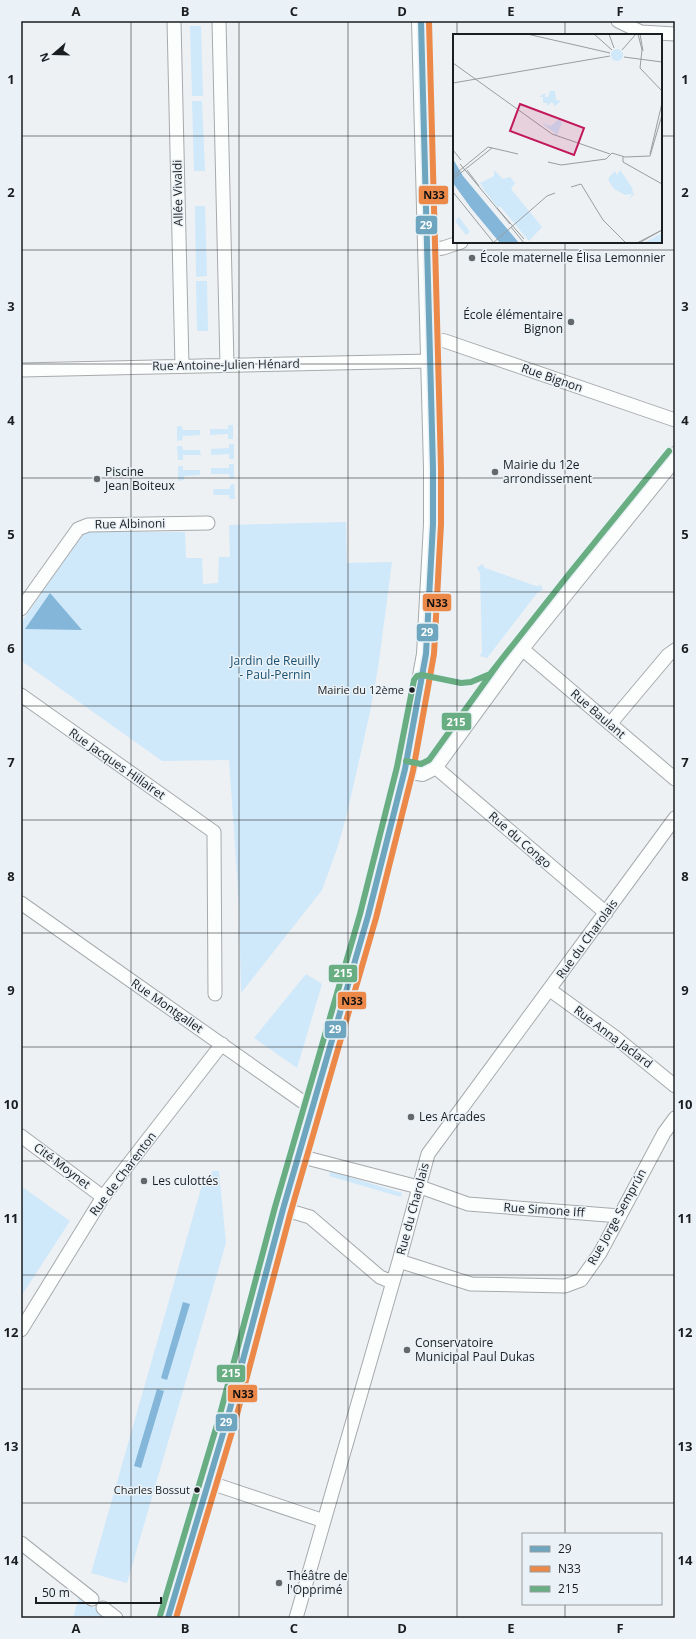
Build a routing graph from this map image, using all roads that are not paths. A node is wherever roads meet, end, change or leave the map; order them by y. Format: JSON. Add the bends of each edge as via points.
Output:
{"nodes":[{"id":1,"x":174,"y":21,"type":"edge"},
{"id":2,"x":219,"y":21,"type":"edge"},
{"id":3,"x":421,"y":21,"type":"edge"},
{"id":4,"x":618,"y":21,"type":"edge"},
{"id":5,"x":641,"y":33,"type":"edge"},
{"id":6,"x":675,"y":34,"type":"edge"},
{"id":7,"x":458,"y":243,"type":"edge"},
{"id":8,"x":427,"y":250,"type":"junction"},
{"id":9,"x":429,"y":338,"type":"junction"},
{"id":10,"x":430,"y":361,"type":"junction"},
{"id":11,"x":227,"y":365,"type":"junction"},
{"id":12,"x":182,"y":366,"type":"junction"},
{"id":13,"x":21,"y":370,"type":"edge"},
{"id":14,"x":675,"y":420,"type":"edge"},
{"id":15,"x":675,"y":456,"type":"edge"},
{"id":16,"x":208,"y":524,"type":"dead end"},
{"id":17,"x":21,"y":609,"type":"edge"},
{"id":18,"x":521,"y":648,"type":"junction"},
{"id":19,"x":675,"y":650,"type":"edge"},
{"id":20,"x":21,"y":695,"type":"edge"},
{"id":21,"x":610,"y":724,"type":"junction"},
{"id":22,"x":434,"y":766,"type":"junction"},
{"id":23,"x":405,"y":769,"type":"junction"},
{"id":24,"x":675,"y":779,"type":"edge"},
{"id":25,"x":675,"y":818,"type":"edge"},
{"id":26,"x":21,"y":903,"type":"edge"},
{"id":27,"x":606,"y":914,"type":"junction"},
{"id":28,"x":550,"y":990,"type":"junction"},
{"id":29,"x":216,"y":994,"type":"dead end"},
{"id":30,"x":222,"y":1044,"type":"junction"},
{"id":31,"x":675,"y":1086,"type":"edge"},
{"id":32,"x":313,"y":1109,"type":"junction"},
{"id":33,"x":675,"y":1118,"type":"edge"},
{"id":34,"x":21,"y":1136,"type":"edge"},
{"id":35,"x":300,"y":1156,"type":"junction"},
{"id":36,"x":418,"y":1187,"type":"junction"},
{"id":37,"x":103,"y":1197,"type":"junction"},
{"id":38,"x":284,"y":1209,"type":"junction"},
{"id":39,"x":620,"y":1216,"type":"junction"},
{"id":40,"x":399,"y":1261,"type":"junction"},
{"id":41,"x":392,"y":1282,"type":"junction"},
{"id":42,"x":22,"y":1326,"type":"edge"},
{"id":43,"x":208,"y":1482,"type":"junction"},
{"id":44,"x":324,"y":1521,"type":"junction"},
{"id":45,"x":21,"y":1543,"type":"edge"},
{"id":46,"x":92,"y":1599,"type":"dead end"},
{"id":47,"x":103,"y":1608,"type":"dead end"},
{"id":48,"x":116,"y":1618,"type":"edge"},
{"id":49,"x":168,"y":1618,"type":"edge"},
{"id":50,"x":296,"y":1618,"type":"edge"}],
"edges":[{"from":1,"to":12,"type":"street","name":"Allée Vivaldi"},
{"from":2,"to":11,"type":"street"},
{"from":3,"to":8,"type":"main road"},
{"from":4,"to":5,"type":"street"},
{"from":5,"to":6,"type":"street"},
{"from":7,"to":8,"type":"street"},
{"from":8,"to":9,"type":"main road"},
{"from":9,"to":10,"type":"main road"},
{"from":9,"to":14,"type":"street","name":"Rue Bignon","via":[[445,341]]},
{"from":10,"to":11,"type":"street","name":"Rue Antoine-Julien Hénard"},
{"from":10,"to":23,"type":"main road","via":[[433,524],[426,654]]},
{"from":11,"to":12,"type":"street","name":"Rue Antoine-Julien Hénard"},
{"from":12,"to":13,"type":"street","name":"Rue Antoine-Julien Hénard"},
{"from":15,"to":18,"type":"main road"},
{"from":16,"to":17,"type":"street","name":"Rue Albinoni","via":[[88,525],[78,529]]},
{"from":18,"to":21,"type":"street","name":"Rue Baulant"},
{"from":18,"to":22,"type":"main road"},
{"from":19,"to":21,"type":"street"},
{"from":20,"to":29,"type":"street","name":"Rue Jacques Hillairet","via":[[214,832]]},
{"from":21,"to":24,"type":"street","name":"Rue Baulant"},
{"from":22,"to":23,"type":"main road","via":[[422,772]]},
{"from":22,"to":27,"type":"street","name":"Rue du Congo"},
{"from":23,"to":32,"type":"main road","via":[[368,916]]},
{"from":25,"to":27,"type":"street","name":"Rue du Charolais"},
{"from":26,"to":30,"type":"street","name":"Rue Montgallet"},
{"from":27,"to":28,"type":"street","name":"Rue du Charolais"},
{"from":28,"to":31,"type":"street","name":"Rue Anna Jaclard","via":[[615,1037]]},
{"from":28,"to":36,"type":"street","name":"Rue du Charolais","via":[[428,1154]]},
{"from":30,"to":32,"type":"street","name":"Rue Montgallet"},
{"from":30,"to":37,"type":"street","name":"Rue de Charenton"},
{"from":32,"to":35,"type":"main road"},
{"from":33,"to":39,"type":"street","name":"Rue Jorge Semprún","via":[[664,1133]]},
{"from":34,"to":37,"type":"street","name":"Cité Moynet"},
{"from":35,"to":36,"type":"street","name":"Rue Simone Iff"},
{"from":35,"to":38,"type":"main road"},
{"from":36,"to":39,"type":"street","name":"Rue Simone Iff","via":[[468,1204]]},
{"from":36,"to":40,"type":"street","name":"Rue du Charolais"},
{"from":37,"to":42,"type":"street","name":"Rue de Charenton"},
{"from":38,"to":41,"type":"street","via":[[310,1217],[380,1277]]},
{"from":38,"to":43,"type":"main road"},
{"from":39,"to":40,"type":"street","name":"Rue Jorge Semprún","via":[[600,1253],[581,1280],[565,1286],[471,1284]]},
{"from":40,"to":41,"type":"street","name":"Rue du Charolais"},
{"from":41,"to":44,"type":"street","name":"Rue du Charolais"},
{"from":43,"to":44,"type":"street"},
{"from":43,"to":49,"type":"main road"},
{"from":44,"to":50,"type":"street","name":"Rue du Charolais"},
{"from":45,"to":46,"type":"street"},
{"from":47,"to":48,"type":"street"}]}
